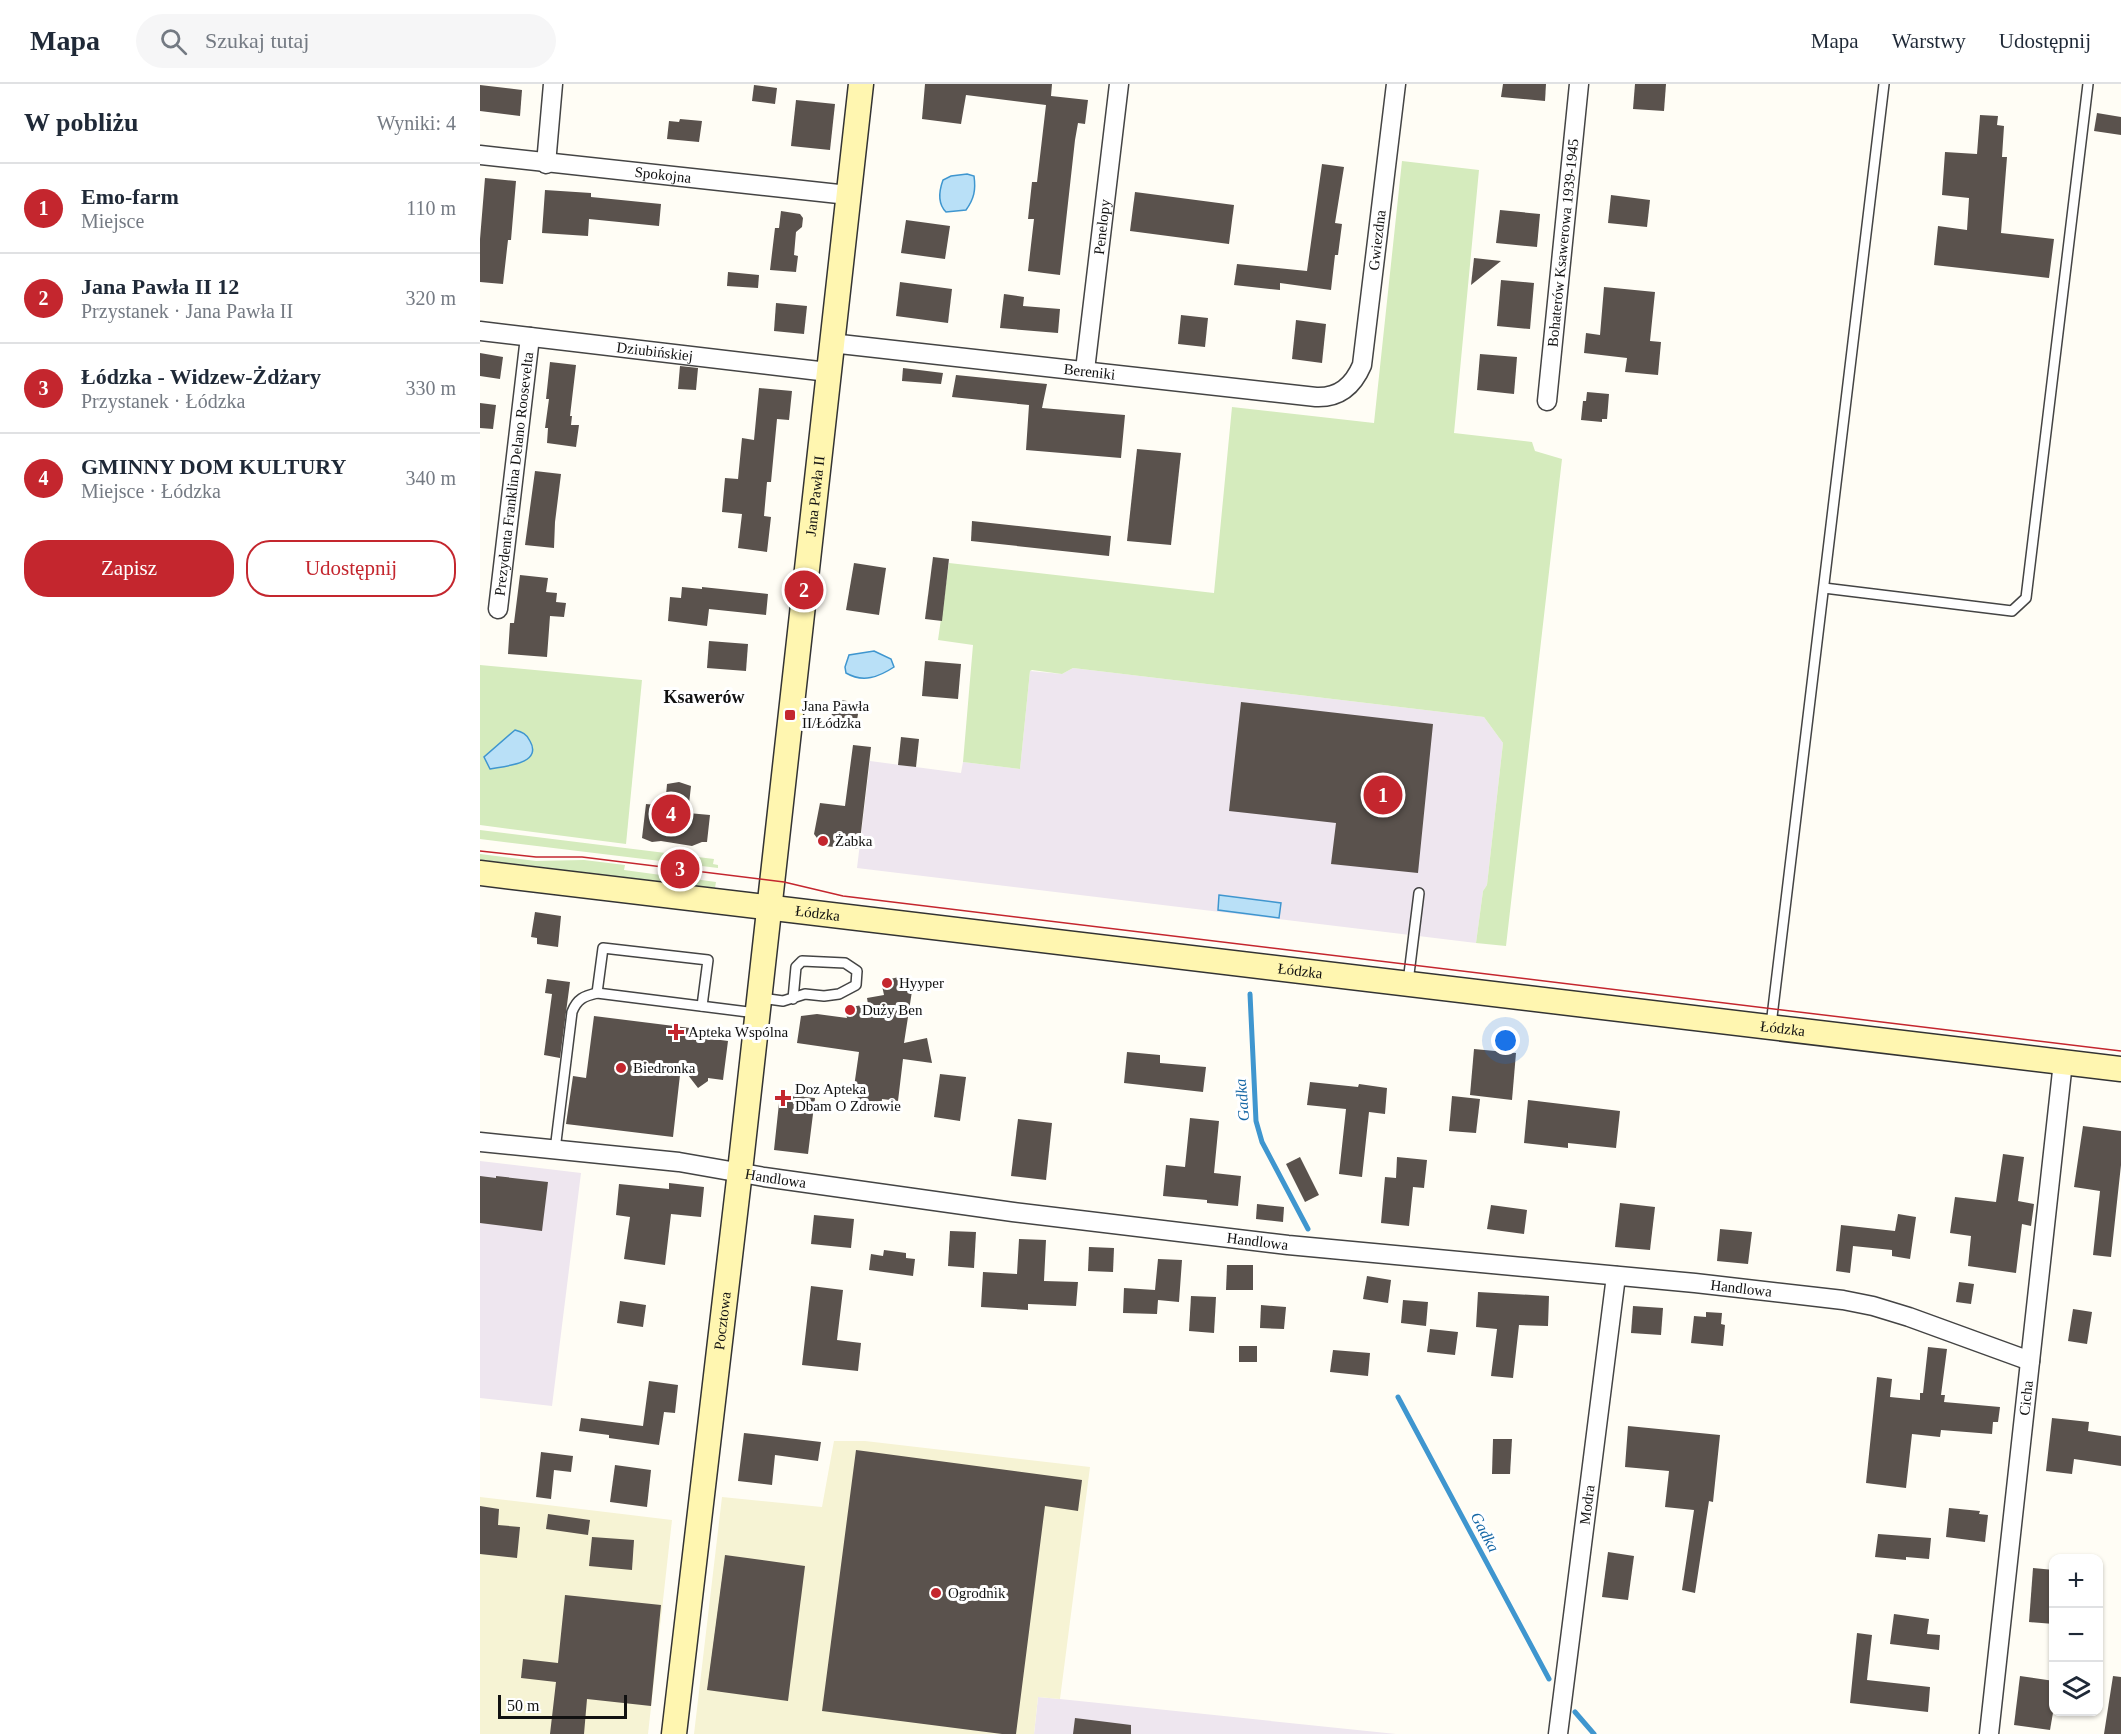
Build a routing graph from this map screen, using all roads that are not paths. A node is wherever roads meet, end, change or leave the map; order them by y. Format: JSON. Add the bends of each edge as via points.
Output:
{"nodes":[{"id":1,"x":553,"y":84,"type":"edge"},
{"id":2,"x":861,"y":84,"type":"edge"},
{"id":3,"x":1119,"y":84,"type":"edge"},
{"id":4,"x":1396,"y":84,"type":"edge"},
{"id":5,"x":1579,"y":84,"type":"edge"},
{"id":6,"x":1884,"y":84,"type":"edge"},
{"id":7,"x":2088,"y":84,"type":"edge"},
{"id":8,"x":480,"y":155,"type":"edge"},
{"id":9,"x":546,"y":164,"type":"junction"},
{"id":10,"x":848,"y":195,"type":"junction"},
{"id":11,"x":480,"y":331,"type":"edge"},
{"id":12,"x":530,"y":337,"type":"junction"},
{"id":13,"x":831,"y":343,"type":"junction"},
{"id":14,"x":1085,"y":370,"type":"junction"},
{"id":15,"x":828,"y":372,"type":"junction"},
{"id":16,"x":1344,"y":390,"type":"joint"},
{"id":17,"x":1547,"y":401,"type":"dead end"},
{"id":18,"x":1824,"y":588,"type":"junction"},
{"id":19,"x":498,"y":609,"type":"dead end"},
{"id":20,"x":480,"y":873,"type":"edge"},
{"id":21,"x":1419,"y":893,"type":"dead end"},
{"id":22,"x":768,"y":908,"type":"junction"},
{"id":23,"x":1408,"y":985,"type":"junction"},
{"id":24,"x":597,"y":993,"type":"junction"},
{"id":25,"x":793,"y":999,"type":"junction"},
{"id":26,"x":758,"y":1005,"type":"junction"},
{"id":27,"x":702,"y":1006,"type":"junction"},
{"id":28,"x":1771,"y":1028,"type":"junction"},
{"id":29,"x":2063,"y":1062,"type":"junction"},
{"id":30,"x":2121,"y":1069,"type":"edge"},
{"id":31,"x":480,"y":1142,"type":"edge"},
{"id":32,"x":555,"y":1150,"type":"junction"},
{"id":33,"x":740,"y":1172,"type":"junction"},
{"id":34,"x":1616,"y":1276,"type":"junction"},
{"id":35,"x":2030,"y":1361,"type":"junction"},
{"id":36,"x":674,"y":1734,"type":"edge"},
{"id":37,"x":1558,"y":1734,"type":"edge"},
{"id":38,"x":1989,"y":1734,"type":"edge"}],
"edges":[{"from":1,"to":9,"type":"street"},
{"from":2,"to":10,"type":"main road","name":"Jana Pawła II"},
{"from":3,"to":14,"type":"street","name":"Penelopy"},
{"from":4,"to":16,"type":"street","name":"Gwiezdna","via":[[1363,356],[1357,376]]},
{"from":5,"to":17,"type":"street","name":"Bohaterów Ksawerowa 1939-1945"},
{"from":6,"to":18,"type":"lane"},
{"from":7,"to":18,"type":"lane","via":[[2026,598],[2012,611]]},
{"from":8,"to":9,"type":"street","name":"Spokojna"},
{"from":9,"to":10,"type":"street","name":"Spokojna"},
{"from":10,"to":13,"type":"main road","name":"Jana Pawła II"},
{"from":11,"to":12,"type":"street","name":"Dziubińskiej"},
{"from":12,"to":15,"type":"street","name":"Dziubińskiej"},
{"from":12,"to":19,"type":"street","name":"Prezydenta Franklina Delano Roosevelta"},
{"from":13,"to":14,"type":"street","name":"Bereniki"},
{"from":13,"to":15,"type":"main road","name":"Jana Pawła II"},
{"from":14,"to":16,"type":"street","name":"Bereniki","via":[[1316,397],[1334,396]]},
{"from":15,"to":22,"type":"main road","name":"Jana Pawła II"},
{"from":18,"to":28,"type":"lane"},
{"from":20,"to":22,"type":"main road","name":"Łódzka"},
{"from":21,"to":23,"type":"lane"},
{"from":22,"to":23,"type":"main road","name":"Łódzka"},
{"from":22,"to":26,"type":"main road","name":"Pocztowa"},
{"from":23,"to":28,"type":"main road","name":"Łódzka"},
{"from":24,"to":27,"type":"lane"},
{"from":24,"to":27,"type":"lane","via":[[603,948],[708,960]]},
{"from":24,"to":32,"type":"lane","via":[[576,1002],[572,1012]]},
{"from":25,"to":25,"type":"lane","via":[[806,994],[839,994],[856,985],[857,971],[845,963],[802,961],[796,967]]},
{"from":25,"to":26,"type":"lane"},
{"from":26,"to":27,"type":"lane"},
{"from":26,"to":33,"type":"main road","name":"Pocztowa"},
{"from":28,"to":29,"type":"main road","name":"Łódzka"},
{"from":29,"to":30,"type":"main road","name":"Łódzka"},
{"from":29,"to":35,"type":"street","name":"Cicha"},
{"from":31,"to":32,"type":"street","name":"Handlowa"},
{"from":32,"to":33,"type":"street","name":"Handlowa"},
{"from":33,"to":34,"type":"street","name":"Handlowa","via":[[1013,1212],[1243,1240]]},
{"from":33,"to":36,"type":"main road","name":"Pocztowa"},
{"from":34,"to":35,"type":"street","name":"Handlowa","via":[[1873,1306]]},
{"from":34,"to":37,"type":"street","name":"Modra"},
{"from":35,"to":38,"type":"street","name":"Cicha"}]}
